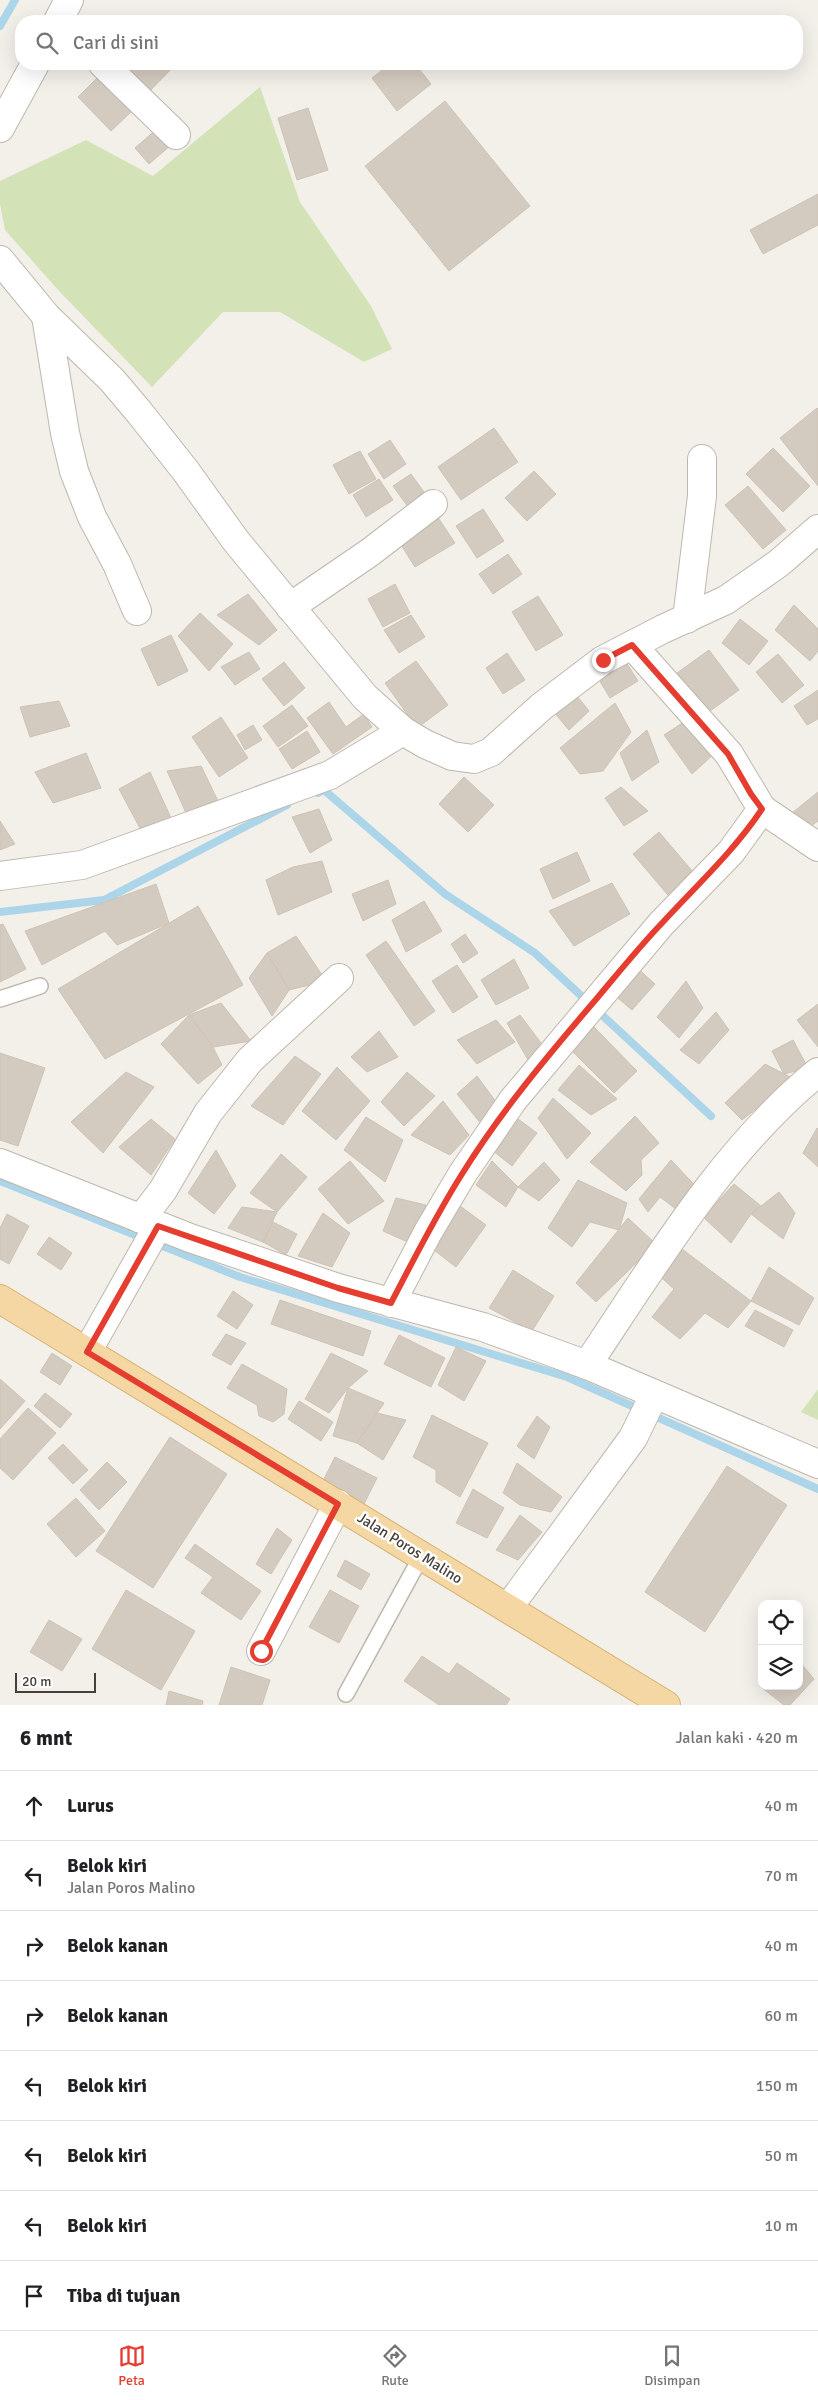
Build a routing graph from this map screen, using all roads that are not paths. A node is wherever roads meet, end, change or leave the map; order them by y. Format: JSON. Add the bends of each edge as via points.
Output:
{"nodes":[{"id":1,"x":69,"y":0,"type":"edge"},
{"id":2,"x":61,"y":15,"type":"edge"},
{"id":3,"x":32,"y":70,"type":"edge"},
{"id":4,"x":109,"y":70,"type":"edge"},
{"id":5,"x":0,"y":128,"type":"edge"},
{"id":6,"x":176,"y":135,"type":"dead end"},
{"id":7,"x":0,"y":260,"type":"edge"},
{"id":8,"x":46,"y":316,"type":"junction"},
{"id":9,"x":702,"y":458,"type":"dead end"},
{"id":10,"x":433,"y":504,"type":"dead end"},
{"id":11,"x":818,"y":529,"type":"edge"},
{"id":12,"x":290,"y":607,"type":"junction"},
{"id":13,"x":137,"y":612,"type":"dead end"},
{"id":14,"x":687,"y":619,"type":"junction"},
{"id":15,"x":632,"y":645,"type":"junction"},
{"id":16,"x":402,"y":730,"type":"junction"},
{"id":17,"x":762,"y":809,"type":"junction"},
{"id":18,"x":818,"y":847,"type":"edge"},
{"id":19,"x":0,"y":876,"type":"edge"},
{"id":20,"x":339,"y":978,"type":"dead end"},
{"id":21,"x":40,"y":986,"type":"dead end"},
{"id":22,"x":0,"y":999,"type":"edge"},
{"id":23,"x":818,"y":1072,"type":"edge"},
{"id":24,"x":0,"y":1162,"type":"edge"},
{"id":25,"x":150,"y":1222,"type":"junction"},
{"id":26,"x":0,"y":1299,"type":"edge"},
{"id":27,"x":391,"y":1303,"type":"junction"},
{"id":28,"x":87,"y":1352,"type":"junction"},
{"id":29,"x":587,"y":1365,"type":"junction"},
{"id":30,"x":651,"y":1401,"type":"junction"},
{"id":31,"x":818,"y":1464,"type":"edge"},
{"id":32,"x":338,"y":1504,"type":"junction"},
{"id":33,"x":422,"y":1555,"type":"junction"},
{"id":34,"x":508,"y":1608,"type":"junction"},
{"id":35,"x":261,"y":1651,"type":"dead end"},
{"id":36,"x":346,"y":1694,"type":"dead end"},
{"id":37,"x":666,"y":1705,"type":"edge"}],
"edges":[{"from":1,"to":2,"type":"street"},
{"from":3,"to":5,"type":"street"},
{"from":4,"to":6,"type":"street"},
{"from":7,"to":8,"type":"street"},
{"from":8,"to":12,"type":"street","via":[[112,380],[139,412],[236,542]]},
{"from":8,"to":13,"type":"street","via":[[74,470],[92,517]]},
{"from":9,"to":14,"type":"street","via":[[702,496]]},
{"from":10,"to":12,"type":"street"},
{"from":11,"to":14,"type":"street","via":[[779,563],[726,600]]},
{"from":12,"to":16,"type":"street","via":[[365,697]]},
{"from":14,"to":15,"type":"street"},
{"from":15,"to":16,"type":"street","via":[[603,660],[541,707],[491,752],[474,759],[452,756]]},
{"from":15,"to":17,"type":"street","via":[[728,754]]},
{"from":16,"to":19,"type":"street","via":[[330,774],[82,865]]},
{"from":17,"to":18,"type":"street"},
{"from":17,"to":27,"type":"street","via":[[731,852],[661,924],[513,1100],[458,1181]]},
{"from":20,"to":25,"type":"street","via":[[250,1060],[208,1113],[163,1190]]},
{"from":21,"to":22,"type":"lane"},
{"from":23,"to":29,"type":"street","via":[[749,1137],[667,1246]]},
{"from":24,"to":25,"type":"street"},
{"from":25,"to":27,"type":"street","via":[[338,1288]]},
{"from":25,"to":28,"type":"street"},
{"from":26,"to":28,"type":"main road","name":"Jalan Poros Malino"},
{"from":27,"to":29,"type":"street","via":[[483,1327]]},
{"from":28,"to":32,"type":"main road","name":"Jalan Poros Malino"},
{"from":29,"to":30,"type":"street"},
{"from":30,"to":31,"type":"street"},
{"from":30,"to":34,"type":"street","via":[[633,1438]]},
{"from":32,"to":33,"type":"main road","name":"Jalan Poros Malino"},
{"from":32,"to":35,"type":"street"},
{"from":33,"to":34,"type":"main road","name":"Jalan Poros Malino"},
{"from":33,"to":36,"type":"lane"},
{"from":34,"to":37,"type":"main road","name":"Jalan Poros Malino"}]}
